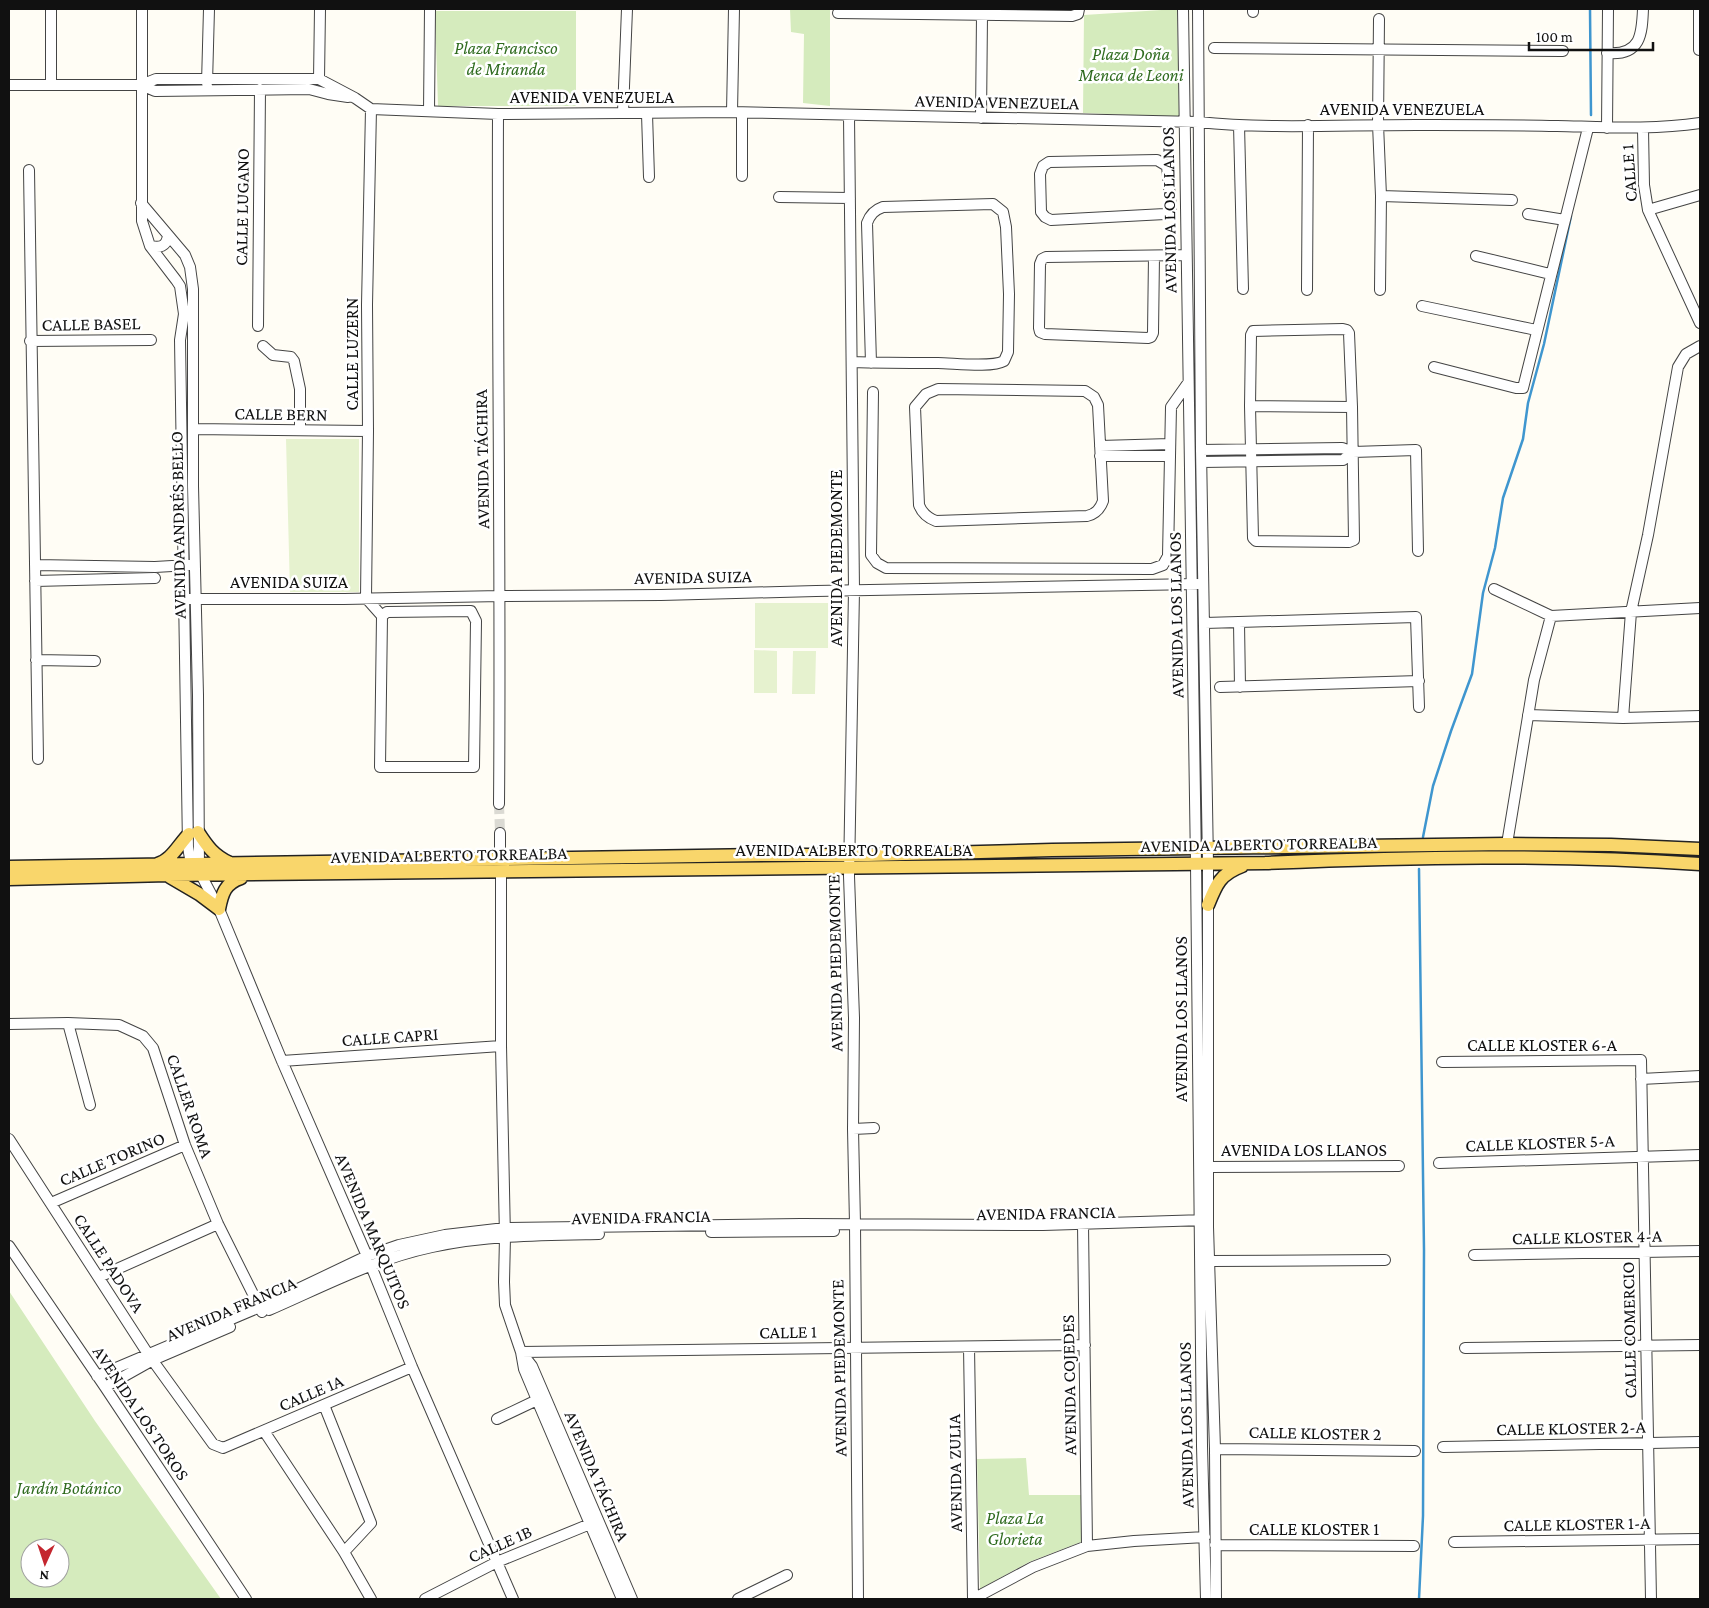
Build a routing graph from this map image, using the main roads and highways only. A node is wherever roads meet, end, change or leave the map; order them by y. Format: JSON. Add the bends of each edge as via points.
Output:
{"nodes":[{"id":1,"x":1700,"y":849,"type":"edge"},
{"id":2,"x":849,"y":861,"type":"junction"},
{"id":3,"x":1252,"y":863,"type":"junction"},
{"id":4,"x":154,"y":864,"type":"junction"},
{"id":5,"x":230,"y":864,"type":"junction"},
{"id":6,"x":1700,"y":864,"type":"edge"},
{"id":7,"x":500,"y":866,"type":"junction"},
{"id":8,"x":9,"y":867,"type":"edge"},
{"id":9,"x":197,"y":870,"type":"junction"},
{"id":10,"x":168,"y":876,"type":"junction"},
{"id":11,"x":247,"y":876,"type":"junction"},
{"id":12,"x":9,"y":879,"type":"edge"},
{"id":13,"x":1208,"y":906,"type":"road end"}],
"edges":[{"from":1,"to":2,"type":"main road","name":"AVENIDA ALBERTO TORREALBA","via":[[1507,844],[1052,850]]},
{"from":2,"to":3,"type":"main road","name":"AVENIDA ALBERTO TORREALBA"},
{"from":2,"to":7,"type":"main road","name":"AVENIDA ALBERTO TORREALBA"},
{"from":3,"to":6,"type":"main road","name":"AVENIDA ALBERTO TORREALBA","via":[[1422,857]]},
{"from":3,"to":13,"type":"main road","via":[[1225,875],[1216,886]]},
{"from":4,"to":5,"type":"main road","via":[[167,859],[193,833]]},
{"from":4,"to":8,"type":"main road","name":"AVENIDA ALBERTO TORREALBA"},
{"from":4,"to":9,"type":"main road","name":"AVENIDA ALBERTO TORREALBA"},
{"from":5,"to":7,"type":"main road","name":"AVENIDA ALBERTO TORREALBA"},
{"from":5,"to":9,"type":"main road","name":"AVENIDA ALBERTO TORREALBA"},
{"from":7,"to":11,"type":"main road","name":"AVENIDA ALBERTO TORREALBA"},
{"from":9,"to":10,"type":"main road","name":"AVENIDA ALBERTO TORREALBA"},
{"from":9,"to":11,"type":"main road","name":"AVENIDA ALBERTO TORREALBA"},
{"from":10,"to":11,"type":"main road","via":[[219,909],[226,886]]},
{"from":10,"to":12,"type":"main road","name":"AVENIDA ALBERTO TORREALBA"}]}
